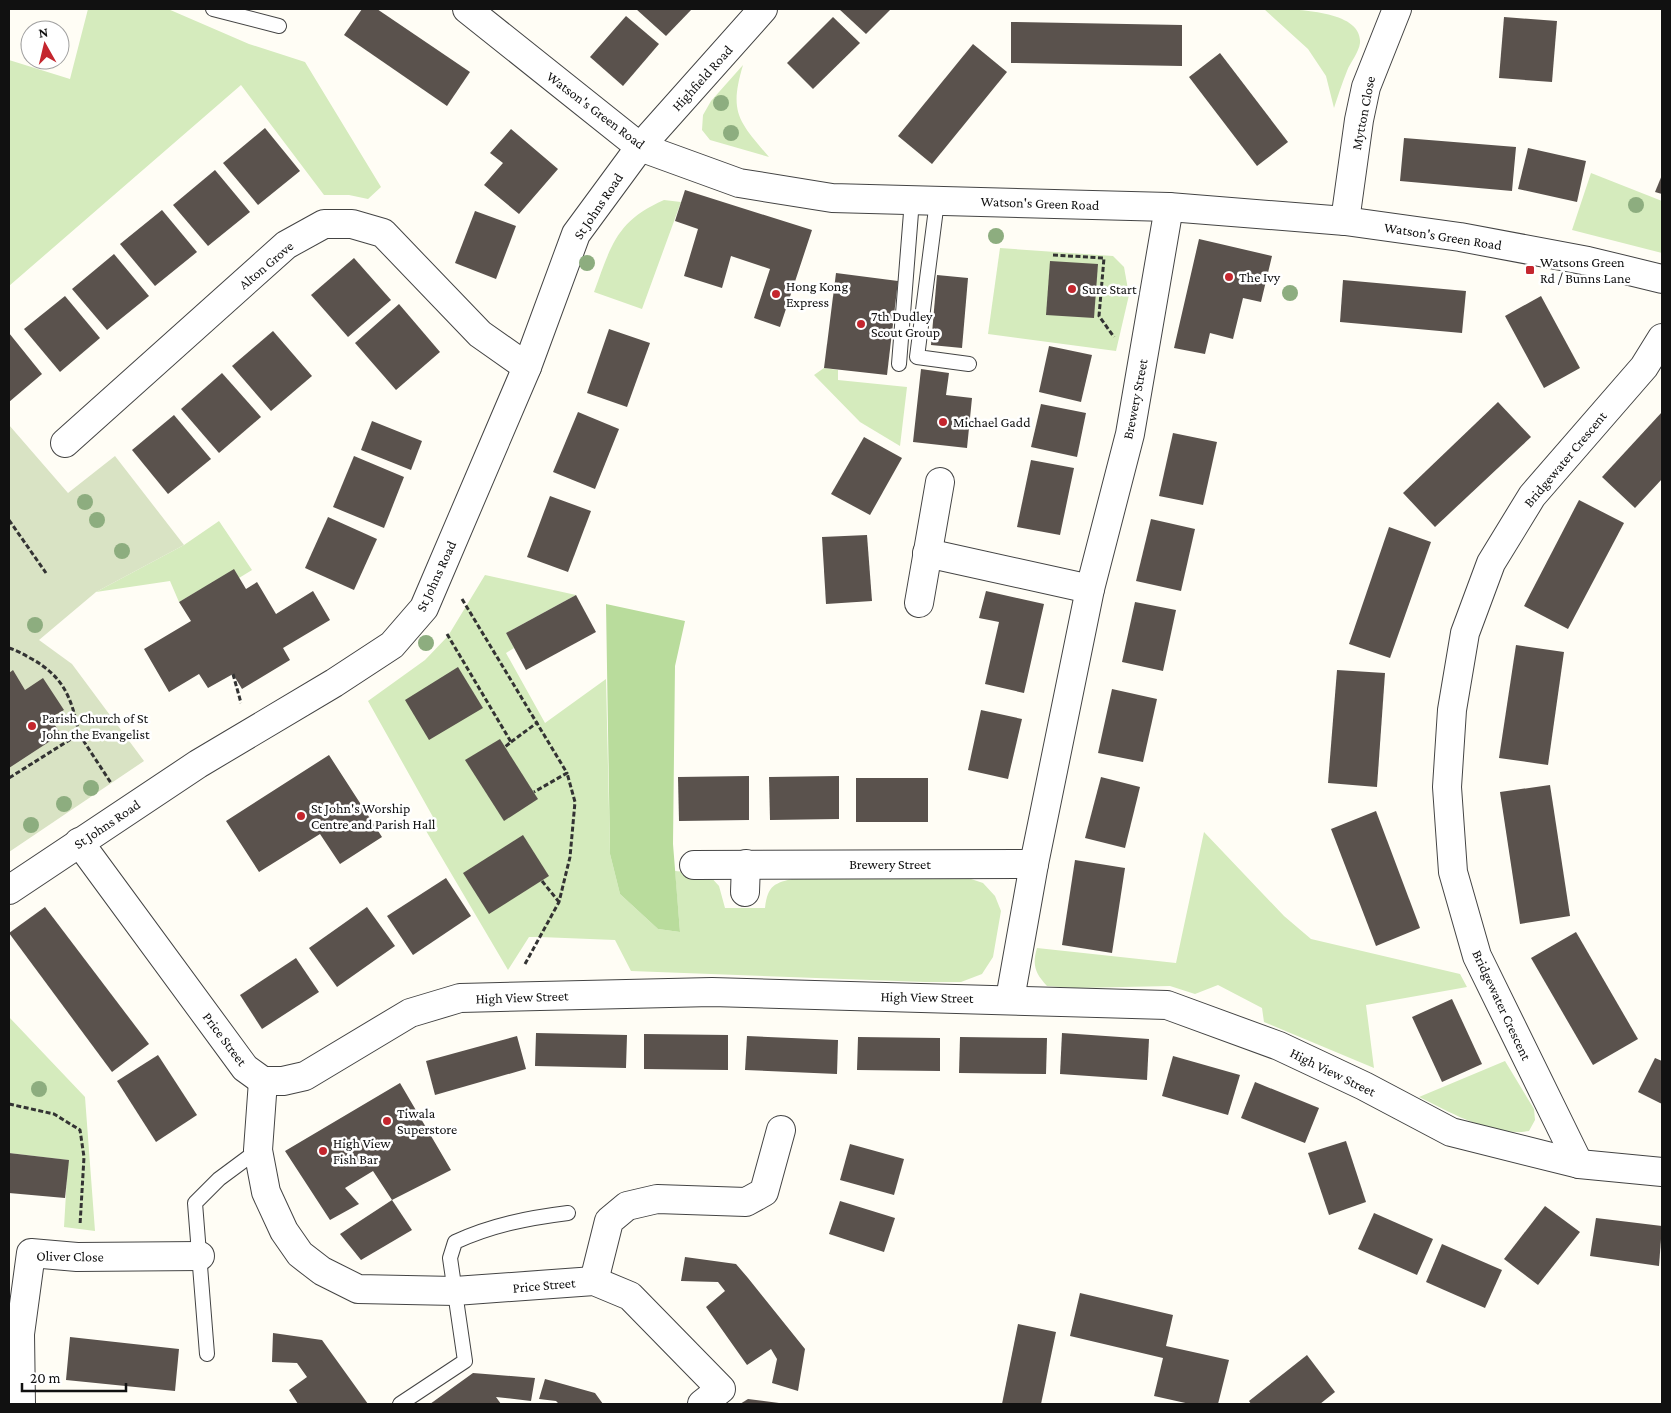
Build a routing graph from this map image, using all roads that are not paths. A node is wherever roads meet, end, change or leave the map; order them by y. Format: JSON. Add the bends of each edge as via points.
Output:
{"nodes":[{"id":1,"x":213,"y":9,"type":"edge"},
{"id":2,"x":467,"y":9,"type":"edge"},
{"id":3,"x":764,"y":9,"type":"edge"},
{"id":4,"x":1397,"y":9,"type":"edge"},
{"id":5,"x":279,"y":26,"type":"dead end"},
{"id":6,"x":640,"y":147,"type":"junction"},
{"id":7,"x":925,"y":201,"type":"junction"},
{"id":8,"x":1169,"y":207,"type":"junction"},
{"id":9,"x":1345,"y":221,"type":"junction"},
{"id":10,"x":1662,"y":279,"type":"edge"},
{"id":11,"x":1662,"y":338,"type":"edge"},
{"id":12,"x":899,"y":364,"type":"dead end"},
{"id":13,"x":969,"y":364,"type":"dead end"},
{"id":14,"x":527,"y":367,"type":"junction"},
{"id":15,"x":65,"y":443,"type":"dead end"},
{"id":16,"x":940,"y":482,"type":"dead end"},
{"id":17,"x":927,"y":553,"type":"junction"},
{"id":18,"x":1090,"y":589,"type":"junction"},
{"id":19,"x":919,"y":603,"type":"dead end"},
{"id":20,"x":79,"y":842,"type":"junction"},
{"id":21,"x":746,"y":864,"type":"junction"},
{"id":22,"x":1034,"y":864,"type":"junction"},
{"id":23,"x":694,"y":865,"type":"dead end"},
{"id":24,"x":9,"y":890,"type":"edge"},
{"id":25,"x":745,"y":892,"type":"dead end"},
{"id":26,"x":1010,"y":1000,"type":"junction"},
{"id":27,"x":263,"y":1080,"type":"junction"},
{"id":28,"x":781,"y":1130,"type":"dead end"},
{"id":29,"x":258,"y":1150,"type":"junction"},
{"id":30,"x":1579,"y":1164,"type":"junction"},
{"id":31,"x":1662,"y":1172,"type":"edge"},
{"id":32,"x":568,"y":1213,"type":"dead end"},
{"id":33,"x":200,"y":1256,"type":"junction"},
{"id":34,"x":594,"y":1281,"type":"junction"},
{"id":35,"x":455,"y":1291,"type":"junction"},
{"id":36,"x":207,"y":1354,"type":"dead end"},
{"id":37,"x":21,"y":1404,"type":"edge"},
{"id":38,"x":400,"y":1404,"type":"edge"},
{"id":39,"x":702,"y":1404,"type":"edge"}],
"edges":[{"from":1,"to":5,"type":"lane"},
{"from":2,"to":6,"type":"street","name":"Watson's Green Road"},
{"from":3,"to":6,"type":"street","name":"Highfield Road"},
{"from":4,"to":9,"type":"street","name":"Mytton Close","via":[[1366,86]]},
{"from":6,"to":7,"type":"street","name":"Watson's Green Road","via":[[739,183],[832,198]]},
{"from":6,"to":14,"type":"street","name":"St Johns Road","via":[[576,234]]},
{"from":7,"to":8,"type":"street","name":"Watson's Green Road"},
{"from":7,"to":12,"type":"lane"},
{"from":7,"to":13,"type":"lane","via":[[917,357]]},
{"from":8,"to":9,"type":"street","name":"Watson's Green Road"},
{"from":8,"to":18,"type":"street","name":"Brewery Street","via":[[1130,434]]},
{"from":9,"to":10,"type":"street","name":"Watson's Green Road","via":[[1460,237],[1588,261]]},
{"from":11,"to":30,"type":"street","name":"Bridgewater Crescent","via":[[1644,367],[1532,496],[1492,562],[1465,632],[1452,710],[1447,787],[1453,872],[1477,956]]},
{"from":14,"to":15,"type":"street","name":"Alton Grove","via":[[480,334],[383,233],[352,224],[324,224],[286,245]]},
{"from":14,"to":20,"type":"street","name":"St Johns Road","via":[[424,608],[392,646],[198,764]]},
{"from":16,"to":17,"type":"street"},
{"from":17,"to":18,"type":"street"},
{"from":17,"to":19,"type":"street"},
{"from":18,"to":22,"type":"street","name":"Brewery Street"},
{"from":20,"to":24,"type":"street","name":"St Johns Road"},
{"from":20,"to":27,"type":"street","name":"Price Street","via":[[245,1068]]},
{"from":21,"to":22,"type":"street","name":"Brewery Street"},
{"from":21,"to":23,"type":"street","name":"Brewery Street"},
{"from":21,"to":25,"type":"street"},
{"from":22,"to":26,"type":"street","name":"Brewery Street"},
{"from":26,"to":27,"type":"street","name":"High View Street","via":[[712,992],[460,998],[410,1014],[305,1076],[283,1081]]},
{"from":26,"to":30,"type":"street","name":"High View Street","via":[[1167,1005],[1279,1046],[1451,1132]]},
{"from":27,"to":29,"type":"street","name":"Price Street"},
{"from":28,"to":34,"type":"street","name":"Price Street","via":[[764,1192],[746,1202],[657,1199],[628,1206],[609,1222]]},
{"from":29,"to":33,"type":"lane","via":[[219,1179],[195,1204]]},
{"from":29,"to":35,"type":"street","name":"Price Street","via":[[266,1192],[284,1231],[300,1254],[322,1271],[358,1289]]},
{"from":30,"to":31,"type":"street"},
{"from":32,"to":35,"type":"lane","via":[[518,1219],[455,1242],[450,1258]]},
{"from":33,"to":36,"type":"lane"},
{"from":33,"to":37,"type":"street","name":"Oliver Close","via":[[77,1257],[31,1253],[20,1334]]},
{"from":34,"to":35,"type":"street","name":"Price Street"},
{"from":34,"to":39,"type":"street","name":"Price Street","via":[[630,1296],[721,1390]]},
{"from":35,"to":38,"type":"lane","via":[[466,1361]]}]}
